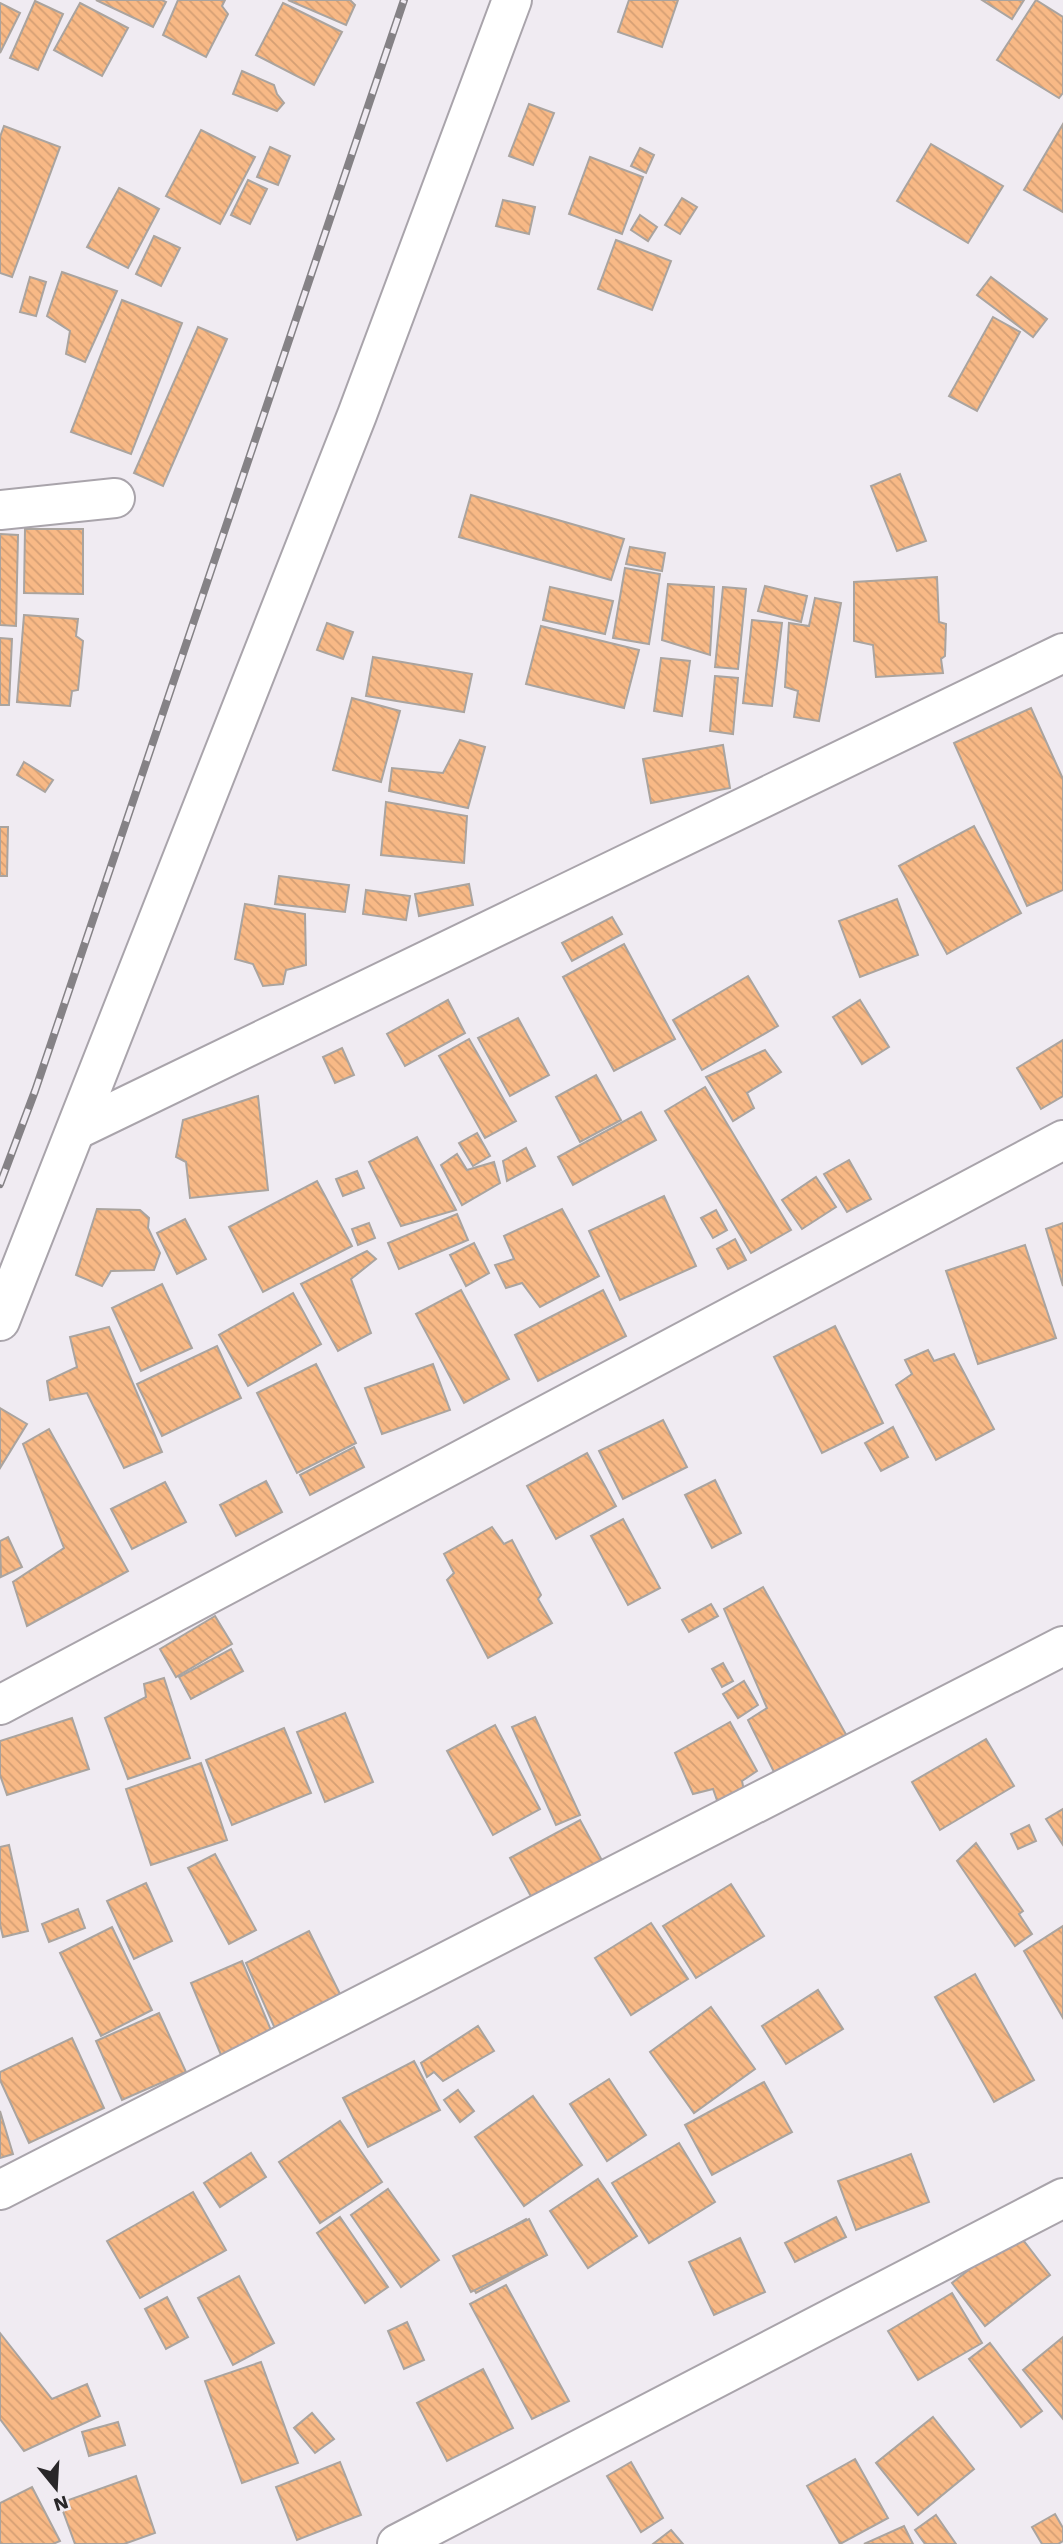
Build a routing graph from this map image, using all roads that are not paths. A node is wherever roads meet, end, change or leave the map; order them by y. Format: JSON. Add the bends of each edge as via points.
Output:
{"nodes":[{"id":1,"x":512,"y":0,"type":"edge"},
{"id":2,"x":114,"y":499,"type":"dead end"},
{"id":3,"x":0,"y":510,"type":"edge"},
{"id":4,"x":1063,"y":653,"type":"edge"},
{"id":5,"x":76,"y":1130,"type":"junction"},
{"id":6,"x":1063,"y":1140,"type":"edge"},
{"id":7,"x":0,"y":1321,"type":"edge"},
{"id":8,"x":1063,"y":1646,"type":"edge"},
{"id":9,"x":0,"y":1705,"type":"edge"},
{"id":10,"x":0,"y":2190,"type":"edge"},
{"id":11,"x":1063,"y":2198,"type":"edge"},
{"id":12,"x":397,"y":2544,"type":"edge"}],
"edges":[{"from":1,"to":5,"type":"street","via":[[357,415]]},
{"from":2,"to":3,"type":"street"},
{"from":4,"to":5,"type":"street"},
{"from":5,"to":7,"type":"street"},
{"from":6,"to":9,"type":"street"},
{"from":8,"to":10,"type":"street"},
{"from":11,"to":12,"type":"street"}]}
